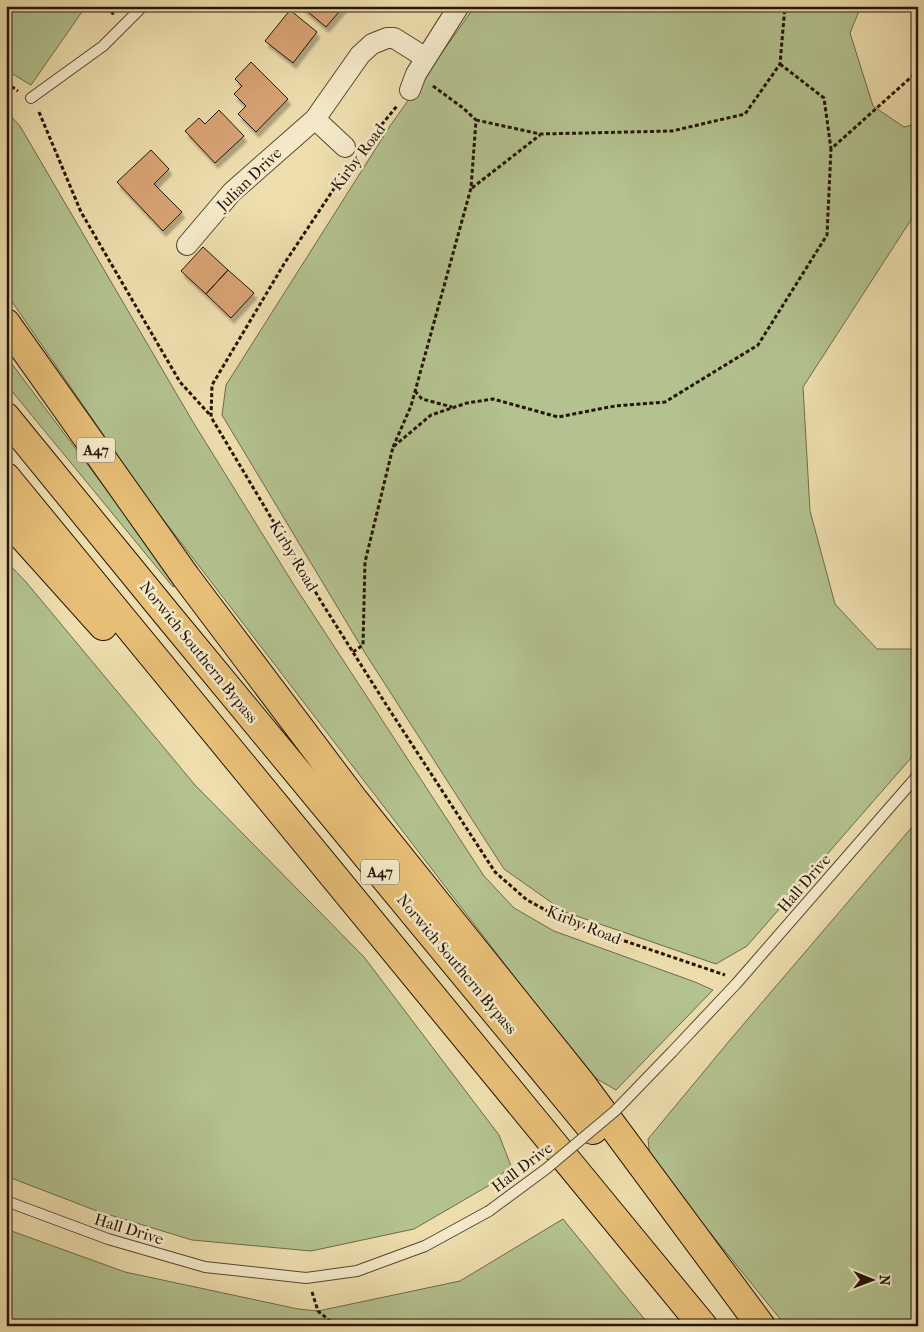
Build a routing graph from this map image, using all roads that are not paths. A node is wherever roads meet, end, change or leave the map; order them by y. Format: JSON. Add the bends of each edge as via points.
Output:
{"nodes":[{"id":1,"x":144,"y":6,"type":"edge"},
{"id":2,"x":459,"y":6,"type":"edge"},
{"id":3,"x":31,"y":98,"type":"road end"},
{"id":4,"x":315,"y":119,"type":"junction"},
{"id":5,"x":353,"y":153,"type":"road end"},
{"id":6,"x":187,"y":245,"type":"dead end"},
{"id":7,"x":6,"y":323,"type":"edge"},
{"id":8,"x":6,"y":417,"type":"edge"},
{"id":9,"x":6,"y":478,"type":"edge"},
{"id":10,"x":6,"y":518,"type":"edge"},
{"id":11,"x":918,"y":775,"type":"edge"},
{"id":12,"x":395,"y":950,"type":"junction"},
{"id":13,"x":6,"y":1200,"type":"edge"},
{"id":14,"x":703,"y":1326,"type":"edge"},
{"id":15,"x":756,"y":1326,"type":"edge"},
{"id":16,"x":761,"y":1326,"type":"edge"}],
"edges":[{"from":1,"to":3,"type":"lane","via":[[103,46]]},
{"from":2,"to":4,"type":"street","name":"Julian Drive","via":[[417,74],[394,38],[378,40],[360,55]]},
{"from":4,"to":5,"type":"street"},
{"from":4,"to":6,"type":"street","name":"Julian Drive","via":[[232,192]]},
{"from":7,"to":16,"type":"highway","number":"A47","via":[[198,593],[354,800],[580,1083]]},
{"from":8,"to":15,"type":"highway","name":"Norwich Southern Bypass","number":"A47"},
{"from":9,"to":12,"type":"highway","number":"A47"},
{"from":10,"to":12,"type":"highway","number":"A47"},
{"from":11,"to":13,"type":"lane","name":"Hall Drive","bridge":true,"via":[[743,976],[615,1111],[546,1169],[489,1211],[425,1246],[357,1271],[306,1278],[205,1267],[108,1239]]},
{"from":12,"to":14,"type":"highway","number":"A47"}]}
